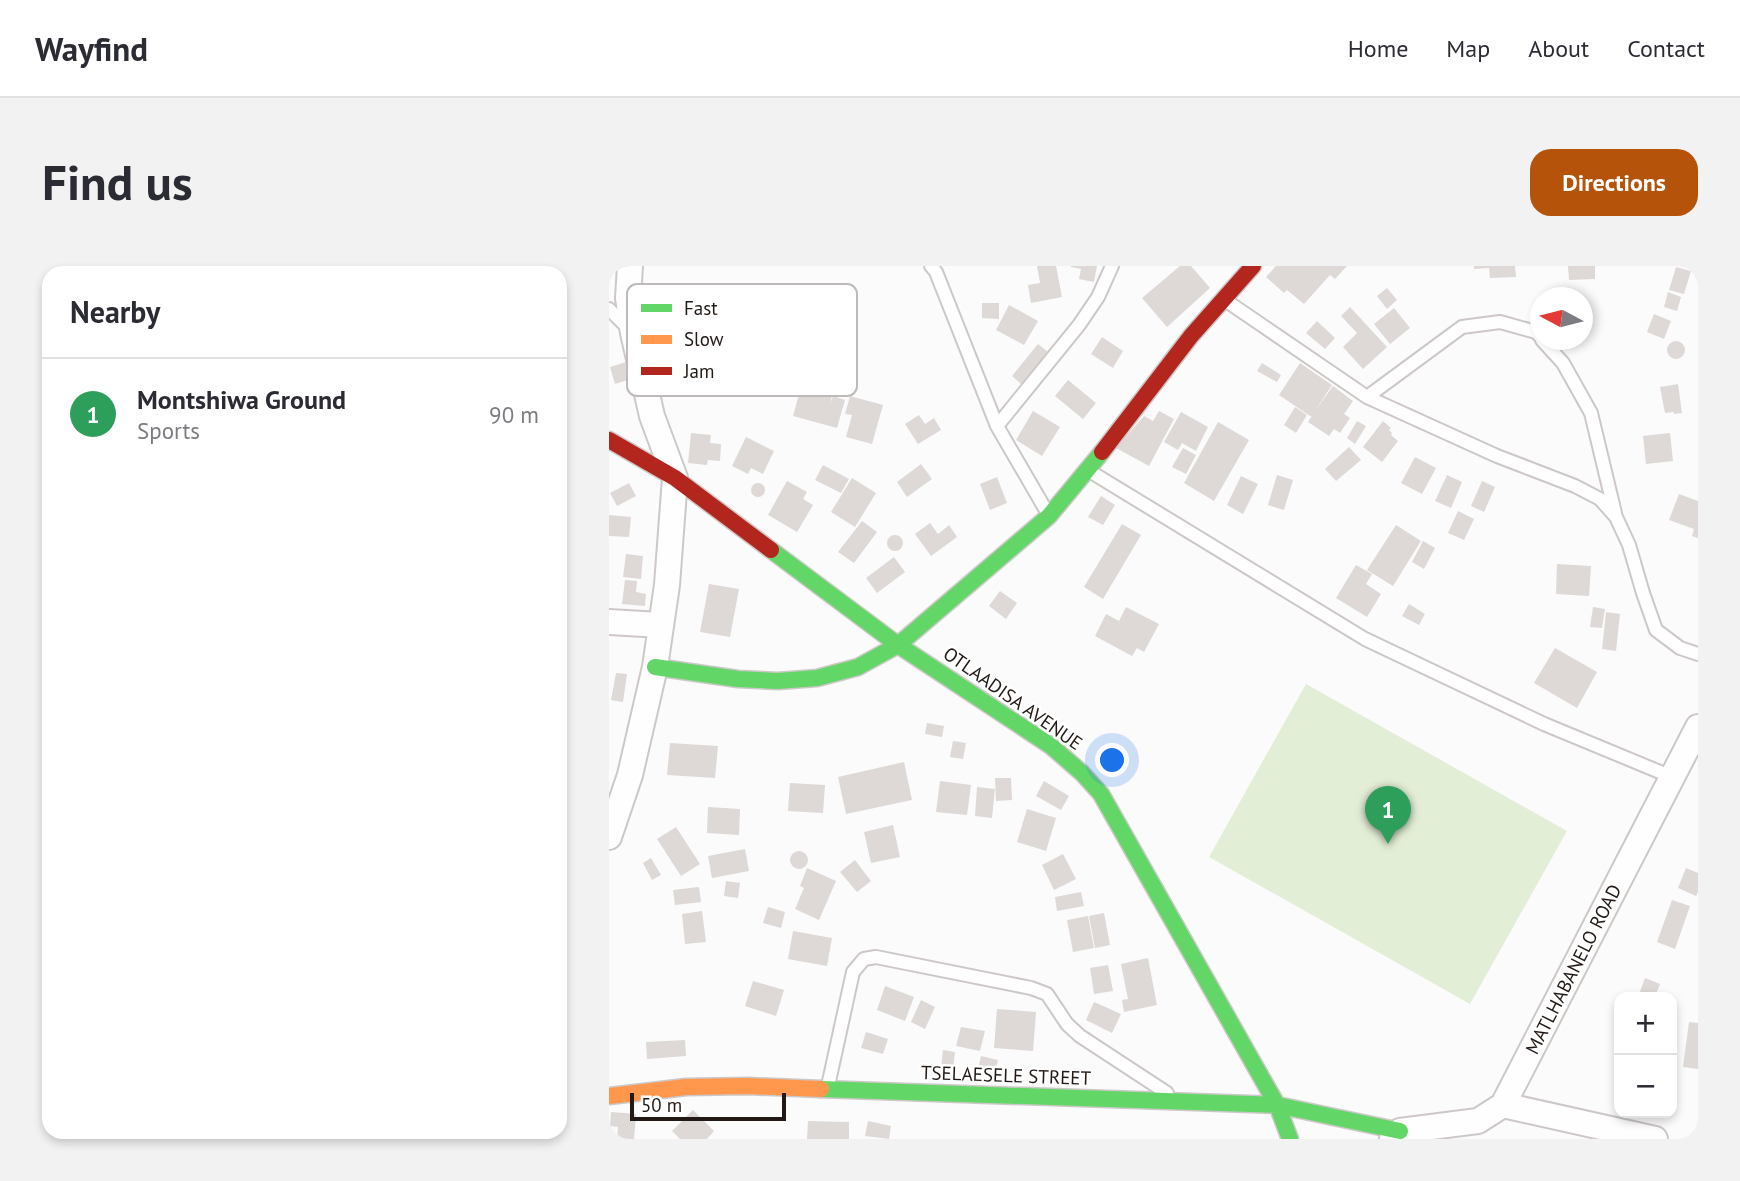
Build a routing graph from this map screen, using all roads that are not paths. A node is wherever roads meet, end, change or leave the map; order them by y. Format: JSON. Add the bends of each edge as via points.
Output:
{"nodes":[{"id":1,"x":630,"y":266,"type":"edge"},
{"id":2,"x":931,"y":266,"type":"edge"},
{"id":3,"x":1112,"y":266,"type":"edge"},
{"id":4,"x":1253,"y":266,"type":"edge"},
{"id":5,"x":629,"y":284,"type":"edge"},
{"id":6,"x":1225,"y":299,"type":"junction"},
{"id":7,"x":609,"y":309,"type":"edge"},
{"id":8,"x":627,"y":327,"type":"edge"},
{"id":9,"x":1530,"y":330,"type":"edge"},
{"id":10,"x":1552,"y":350,"type":"edge"},
{"id":11,"x":647,"y":396,"type":"edge"},
{"id":12,"x":1367,"y":397,"type":"junction"},
{"id":13,"x":997,"y":426,"type":"junction"},
{"id":14,"x":609,"y":440,"type":"edge"},
{"id":15,"x":1088,"y":470,"type":"junction"},
{"id":16,"x":675,"y":478,"type":"junction"},
{"id":17,"x":1049,"y":516,"type":"junction"},
{"id":18,"x":1616,"y":517,"type":"junction"},
{"id":19,"x":609,"y":622,"type":"edge"},
{"id":20,"x":661,"y":625,"type":"junction"},
{"id":21,"x":898,"y":645,"type":"junction"},
{"id":22,"x":1698,"y":654,"type":"edge"},
{"id":23,"x":655,"y":667,"type":"junction"},
{"id":24,"x":1698,"y":727,"type":"edge"},
{"id":25,"x":1672,"y":777,"type":"junction"},
{"id":26,"x":609,"y":837,"type":"edge"},
{"id":27,"x":827,"y":1089,"type":"junction"},
{"id":28,"x":609,"y":1096,"type":"edge"},
{"id":29,"x":1181,"y":1102,"type":"junction"},
{"id":30,"x":1277,"y":1105,"type":"junction"},
{"id":31,"x":1503,"y":1105,"type":"junction"},
{"id":32,"x":1396,"y":1135,"type":"edge"},
{"id":33,"x":1290,"y":1139,"type":"edge"},
{"id":34,"x":1655,"y":1139,"type":"edge"}],
"edges":[{"from":1,"to":5,"type":"street"},
{"from":2,"to":13,"type":"lane"},
{"from":3,"to":13,"type":"lane","via":[[1079,325]]},
{"from":4,"to":6,"type":"street"},
{"from":6,"to":12,"type":"lane"},
{"from":6,"to":15,"type":"street"},
{"from":7,"to":8,"type":"lane"},
{"from":9,"to":12,"type":"lane","via":[[1500,321],[1462,327]]},
{"from":10,"to":18,"type":"lane","via":[[1591,413]]},
{"from":11,"to":16,"type":"street"},
{"from":12,"to":18,"type":"lane","via":[[1575,486],[1600,499]]},
{"from":13,"to":17,"type":"lane"},
{"from":14,"to":16,"type":"street","name":"OTLAADISA AVENUE"},
{"from":15,"to":17,"type":"street"},
{"from":15,"to":25,"type":"lane","via":[[1365,639],[1544,724]]},
{"from":16,"to":20,"type":"street"},
{"from":16,"to":21,"type":"street","name":"OTLAADISA AVENUE"},
{"from":17,"to":21,"type":"street"},
{"from":18,"to":22,"type":"lane","via":[[1656,630],[1680,648]]},
{"from":19,"to":20,"type":"street"},
{"from":20,"to":23,"type":"street"},
{"from":21,"to":23,"type":"street","via":[[857,667],[817,678],[738,679]]},
{"from":21,"to":30,"type":"street","name":"OTLAADISA AVENUE","via":[[1051,746],[1101,794]]},
{"from":23,"to":26,"type":"street","via":[[630,775]]},
{"from":24,"to":25,"type":"street","name":"MATLHABANELO ROAD"},
{"from":25,"to":31,"type":"street","name":"MATLHABANELO ROAD"},
{"from":27,"to":28,"type":"street","name":"TSELAESELE STREET","via":[[687,1087]]},
{"from":27,"to":29,"type":"street","name":"TSELAESELE STREET"},
{"from":27,"to":29,"type":"lane","via":[[853,972],[864,959],[876,957],[1047,993],[1080,1037]]},
{"from":29,"to":30,"type":"street","name":"TSELAESELE STREET"},
{"from":30,"to":32,"type":"street","name":"TSELAESELE STREET"},
{"from":30,"to":33,"type":"street","name":"OTLAADISA AVENUE"},
{"from":31,"to":32,"type":"street","via":[[1478,1121]]},
{"from":31,"to":34,"type":"street"}]}
